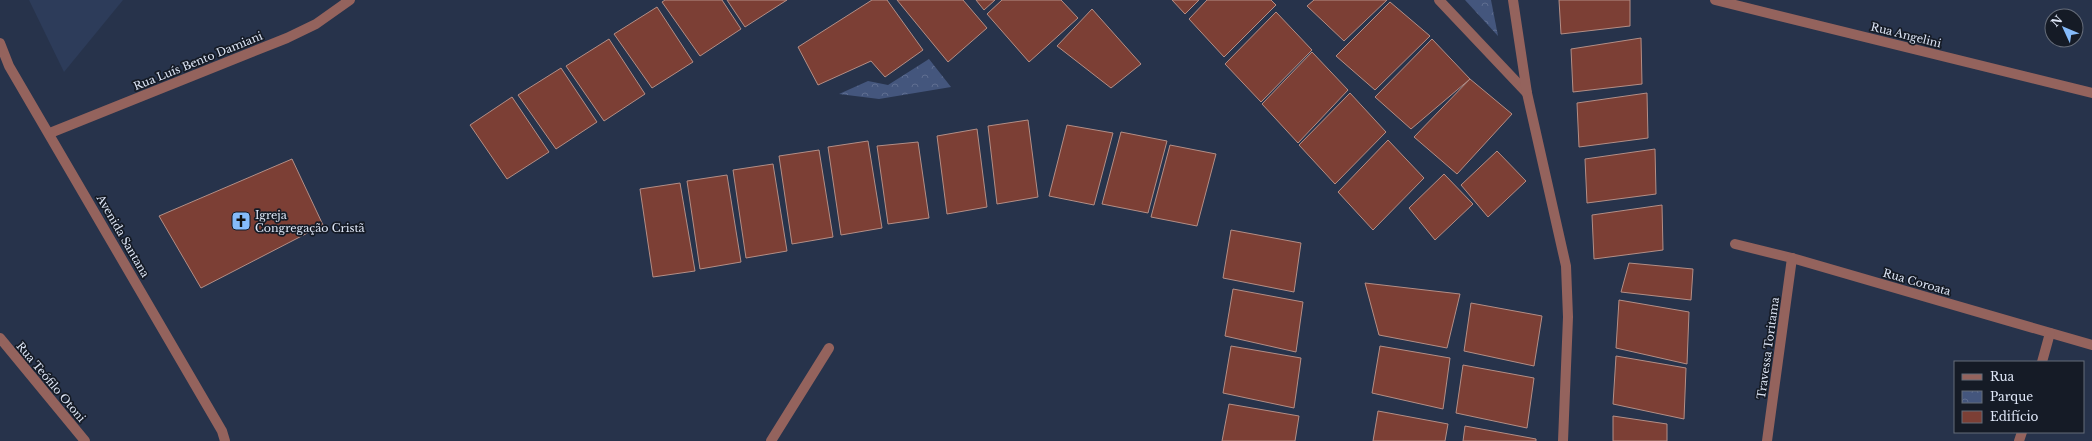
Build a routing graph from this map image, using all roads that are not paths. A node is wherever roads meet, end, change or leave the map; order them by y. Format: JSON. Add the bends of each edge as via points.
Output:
{"nodes":[{"id":1,"x":350,"y":0,"type":"edge"},
{"id":2,"x":1440,"y":0,"type":"edge"},
{"id":3,"x":1513,"y":0,"type":"edge"},
{"id":4,"x":1715,"y":0,"type":"edge"},
{"id":5,"x":0,"y":43,"type":"edge"},
{"id":6,"x":1527,"y":93,"type":"junction"},
{"id":7,"x":2092,"y":93,"type":"edge"},
{"id":8,"x":50,"y":133,"type":"junction"},
{"id":9,"x":1735,"y":244,"type":"dead end"},
{"id":10,"x":1792,"y":258,"type":"junction"},
{"id":11,"x":2050,"y":333,"type":"junction"},
{"id":12,"x":1,"y":344,"type":"edge"},
{"id":13,"x":2092,"y":345,"type":"edge"},
{"id":14,"x":829,"y":348,"type":"dead end"},
{"id":15,"x":2042,"y":361,"type":"edge"},
{"id":16,"x":85,"y":441,"type":"edge"},
{"id":17,"x":225,"y":441,"type":"edge"},
{"id":18,"x":771,"y":441,"type":"edge"},
{"id":19,"x":1563,"y":441,"type":"edge"},
{"id":20,"x":1768,"y":441,"type":"edge"}],
"edges":[{"from":1,"to":8,"type":"street","name":"Rua Luís Bento Damiani","via":[[316,24],[287,38]]},
{"from":2,"to":6,"type":"street"},
{"from":3,"to":6,"type":"street"},
{"from":4,"to":7,"type":"street","name":"Rua Angelini"},
{"from":5,"to":8,"type":"street","name":"Avenida Santana","via":[[9,66]]},
{"from":6,"to":19,"type":"street","via":[[1566,266],[1568,317]]},
{"from":8,"to":17,"type":"street","name":"Avenida Santana","via":[[222,431]]},
{"from":9,"to":10,"type":"street","name":"Rua Coroata"},
{"from":10,"to":11,"type":"street","name":"Rua Coroata"},
{"from":10,"to":20,"type":"street","name":"Travessa Toritama"},
{"from":11,"to":13,"type":"street","name":"Rua Coroata"},
{"from":11,"to":15,"type":"street"},
{"from":12,"to":16,"type":"street","name":"Rua Teófilo Otoni"},
{"from":14,"to":18,"type":"street"}]}
